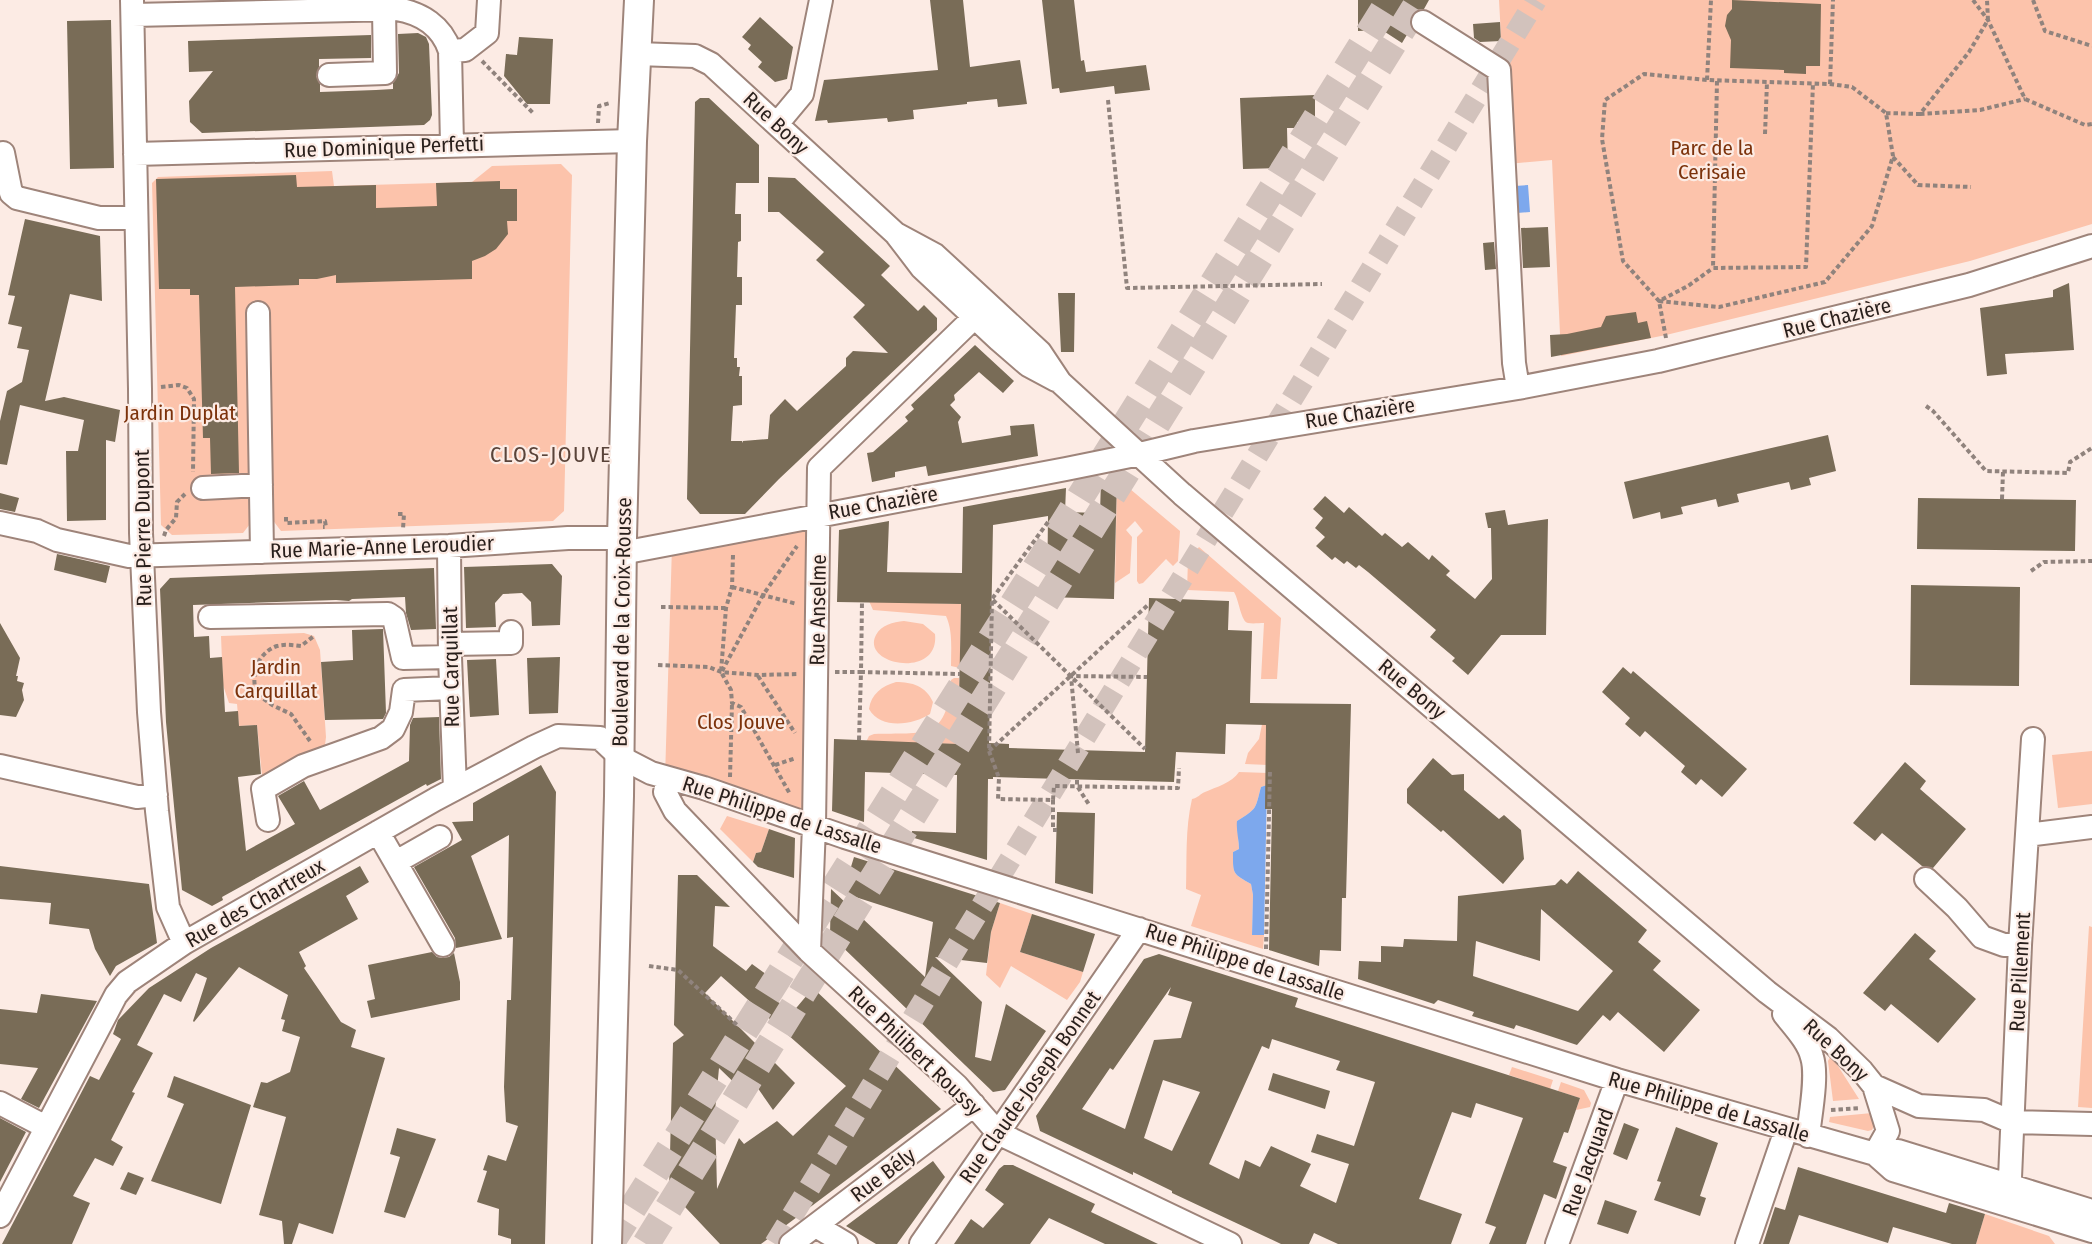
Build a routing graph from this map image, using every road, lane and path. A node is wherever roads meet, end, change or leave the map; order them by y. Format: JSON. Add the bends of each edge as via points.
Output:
{"nodes":[{"id":1,"x":489,"y":0,"type":"edge"},
{"id":2,"x":639,"y":0,"type":"edge"},
{"id":3,"x":821,"y":0,"type":"edge"},
{"id":4,"x":1711,"y":0,"type":"edge"},
{"id":5,"x":1833,"y":0,"type":"edge"},
{"id":6,"x":1973,"y":0,"type":"edge"},
{"id":7,"x":1987,"y":0,"type":"edge"},
{"id":8,"x":2033,"y":0,"type":"edge"},
{"id":9,"x":2039,"y":0,"type":"edge"},
{"id":10,"x":2035,"y":6,"type":"junction"},
{"id":11,"x":132,"y":8,"type":"edge"},
{"id":12,"x":384,"y":9,"type":"junction"},
{"id":13,"x":1988,"y":20,"type":"junction"},
{"id":14,"x":1423,"y":22,"type":"dead end"},
{"id":15,"x":2092,"y":46,"type":"edge"},
{"id":16,"x":459,"y":49,"type":"junction"},
{"id":17,"x":637,"y":54,"type":"junction"},
{"id":18,"x":329,"y":75,"type":"dead end"},
{"id":19,"x":1707,"y":81,"type":"junction"},
{"id":20,"x":1717,"y":81,"type":"junction"},
{"id":21,"x":1767,"y":82,"type":"junction"},
{"id":22,"x":1813,"y":83,"type":"junction"},
{"id":23,"x":1830,"y":84,"type":"junction"},
{"id":24,"x":2025,"y":99,"type":"junction"},
{"id":25,"x":1107,"y":100,"type":"dead end"},
{"id":26,"x":616,"y":102,"type":"dead end"},
{"id":27,"x":1886,"y":113,"type":"junction"},
{"id":28,"x":534,"y":114,"type":"dead end"},
{"id":29,"x":1920,"y":114,"type":"junction"},
{"id":30,"x":598,"y":124,"type":"dead end"},
{"id":31,"x":777,"y":124,"type":"junction"},
{"id":32,"x":2092,"y":124,"type":"edge"},
{"id":33,"x":1765,"y":134,"type":"dead end"},
{"id":34,"x":632,"y":141,"type":"junction"},
{"id":35,"x":452,"y":145,"type":"junction"},
{"id":36,"x":3,"y":153,"type":"dead end"},
{"id":37,"x":135,"y":154,"type":"junction"},
{"id":38,"x":1893,"y":156,"type":"junction"},
{"id":39,"x":1971,"y":187,"type":"dead end"},
{"id":40,"x":136,"y":218,"type":"junction"},
{"id":41,"x":2092,"y":246,"type":"edge"},
{"id":42,"x":1713,"y":268,"type":"junction"},
{"id":43,"x":1322,"y":284,"type":"dead end"},
{"id":44,"x":1659,"y":301,"type":"junction"},
{"id":45,"x":982,"y":311,"type":"junction"},
{"id":46,"x":258,"y":314,"type":"dead end"},
{"id":47,"x":1660,"y":341,"type":"dead end"},
{"id":48,"x":154,"y":387,"type":"dead end"},
{"id":49,"x":1518,"y":388,"type":"junction"},
{"id":50,"x":1926,"y":406,"type":"dead end"},
{"id":51,"x":2092,"y":448,"type":"edge"},
{"id":52,"x":1140,"y":454,"type":"junction"},
{"id":53,"x":2003,"y":472,"type":"junction"},
{"id":54,"x":196,"y":484,"type":"junction"},
{"id":55,"x":261,"y":485,"type":"junction"},
{"id":56,"x":2002,"y":499,"type":"dead end"},
{"id":57,"x":398,"y":514,"type":"dead end"},
{"id":58,"x":820,"y":515,"type":"junction"},
{"id":59,"x":286,"y":517,"type":"dead end"},
{"id":60,"x":1048,"y":522,"type":"dead end"},
{"id":61,"x":0,"y":523,"type":"edge"},
{"id":62,"x":286,"y":528,"type":"dead end"},
{"id":63,"x":404,"y":530,"type":"dead end"},
{"id":64,"x":164,"y":536,"type":"dead end"},
{"id":65,"x":622,"y":545,"type":"junction"},
{"id":66,"x":798,"y":545,"type":"dead end"},
{"id":67,"x":449,"y":546,"type":"junction"},
{"id":68,"x":262,"y":552,"type":"junction"},
{"id":69,"x":733,"y":555,"type":"dead end"},
{"id":70,"x":142,"y":556,"type":"junction"},
{"id":71,"x":2092,"y":561,"type":"edge"},
{"id":72,"x":2031,"y":571,"type":"dead end"},
{"id":73,"x":732,"y":587,"type":"junction"},
{"id":74,"x":763,"y":595,"type":"junction"},
{"id":75,"x":992,"y":599,"type":"junction"},
{"id":76,"x":862,"y":603,"type":"dead end"},
{"id":77,"x":1149,"y":604,"type":"dead end"},
{"id":78,"x":661,"y":607,"type":"dead end"},
{"id":79,"x":726,"y":608,"type":"junction"},
{"id":80,"x":818,"y":610,"type":"junction"},
{"id":81,"x":323,"y":615,"type":"junction"},
{"id":82,"x":210,"y":617,"type":"dead end"},
{"id":83,"x":511,"y":632,"type":"dead end"},
{"id":84,"x":450,"y":650,"type":"junction"},
{"id":85,"x":403,"y":658,"type":"junction"},
{"id":86,"x":658,"y":665,"type":"dead end"},
{"id":87,"x":721,"y":672,"type":"junction"},
{"id":88,"x":861,"y":672,"type":"junction"},
{"id":89,"x":816,"y":673,"type":"junction"},
{"id":90,"x":960,"y":674,"type":"dead end"},
{"id":91,"x":758,"y":675,"type":"junction"},
{"id":92,"x":1071,"y":676,"type":"junction"},
{"id":93,"x":1147,"y":676,"type":"dead end"},
{"id":94,"x":451,"y":688,"type":"junction"},
{"id":95,"x":404,"y":690,"type":"junction"},
{"id":96,"x":732,"y":703,"type":"junction"},
{"id":97,"x":2033,"y":739,"type":"dead end"},
{"id":98,"x":859,"y":740,"type":"dead end"},
{"id":99,"x":1145,"y":749,"type":"dead end"},
{"id":100,"x":989,"y":751,"type":"junction"},
{"id":101,"x":1078,"y":753,"type":"dead end"},
{"id":102,"x":815,"y":755,"type":"junction"},
{"id":103,"x":620,"y":757,"type":"junction"},
{"id":104,"x":322,"y":759,"type":"junction"},
{"id":105,"x":0,"y":766,"type":"edge"},
{"id":106,"x":1179,"y":768,"type":"dead end"},
{"id":107,"x":1270,"y":770,"type":"dead end"},
{"id":108,"x":730,"y":777,"type":"dead end"},
{"id":109,"x":668,"y":778,"type":"junction"},
{"id":110,"x":1077,"y":780,"type":"dead end"},
{"id":111,"x":1077,"y":786,"type":"junction"},
{"id":112,"x":455,"y":789,"type":"junction"},
{"id":113,"x":790,"y":794,"type":"dead end"},
{"id":114,"x":156,"y":795,"type":"junction"},
{"id":115,"x":1053,"y":800,"type":"junction"},
{"id":116,"x":1090,"y":806,"type":"dead end"},
{"id":117,"x":268,"y":820,"type":"dead end"},
{"id":118,"x":814,"y":826,"type":"junction"},
{"id":119,"x":2092,"y":827,"type":"edge"},
{"id":120,"x":1056,"y":830,"type":"dead end"},
{"id":121,"x":378,"y":832,"type":"junction"},
{"id":122,"x":2027,"y":835,"type":"junction"},
{"id":123,"x":440,"y":837,"type":"dead end"},
{"id":124,"x":396,"y":862,"type":"junction"},
{"id":125,"x":1926,"y":879,"type":"dead end"},
{"id":126,"x":1139,"y":929,"type":"junction"},
{"id":127,"x":184,"y":943,"type":"junction"},
{"id":128,"x":443,"y":945,"type":"dead end"},
{"id":129,"x":2020,"y":945,"type":"junction"},
{"id":130,"x":1266,"y":949,"type":"dead end"},
{"id":131,"x":809,"y":951,"type":"junction"},
{"id":132,"x":649,"y":966,"type":"dead end"},
{"id":133,"x":1767,"y":992,"type":"junction"},
{"id":134,"x":737,"y":1025,"type":"dead end"},
{"id":135,"x":1617,"y":1080,"type":"junction"},
{"id":136,"x":1874,"y":1086,"type":"junction"},
{"id":137,"x":0,"y":1102,"type":"edge"},
{"id":138,"x":974,"y":1106,"type":"junction"},
{"id":139,"x":1861,"y":1108,"type":"dead end"},
{"id":140,"x":1826,"y":1110,"type":"dead end"},
{"id":141,"x":2012,"y":1122,"type":"junction"},
{"id":142,"x":2092,"y":1124,"type":"edge"},
{"id":143,"x":46,"y":1127,"type":"junction"},
{"id":144,"x":1786,"y":1130,"type":"junction"},
{"id":145,"x":998,"y":1133,"type":"junction"},
{"id":146,"x":1808,"y":1136,"type":"junction"},
{"id":147,"x":1875,"y":1154,"type":"junction"},
{"id":148,"x":2007,"y":1195,"type":"junction"},
{"id":149,"x":2092,"y":1211,"type":"edge"},
{"id":150,"x":0,"y":1215,"type":"edge"},
{"id":151,"x":816,"y":1226,"type":"junction"},
{"id":152,"x":2092,"y":1231,"type":"edge"},
{"id":153,"x":607,"y":1244,"type":"edge"},
{"id":154,"x":791,"y":1244,"type":"edge"},
{"id":155,"x":846,"y":1244,"type":"edge"},
{"id":156,"x":921,"y":1244,"type":"edge"},
{"id":157,"x":1230,"y":1244,"type":"edge"},
{"id":158,"x":1557,"y":1244,"type":"edge"},
{"id":159,"x":1747,"y":1244,"type":"edge"}],
"edges":[{"from":1,"to":16,"type":"street","via":[[487,33]]},
{"from":2,"to":17,"type":"main road","name":"Boulevard de la Croix-Rousse"},
{"from":3,"to":31,"type":"street","via":[[802,94]]},
{"from":4,"to":19,"type":"path"},
{"from":5,"to":23,"type":"path"},
{"from":6,"to":13,"type":"path"},
{"from":7,"to":13,"type":"path"},
{"from":8,"to":10,"type":"path"},
{"from":9,"to":10,"type":"path"},
{"from":10,"to":15,"type":"path","via":[[2045,31]]},
{"from":11,"to":12,"type":"street"},
{"from":11,"to":37,"type":"street","name":"Rue Pierre Dupont"},
{"from":12,"to":16,"type":"street","via":[[411,12],[426,19]]},
{"from":12,"to":18,"type":"street","via":[[385,73]]},
{"from":13,"to":24,"type":"path"},
{"from":13,"to":29,"type":"path","via":[[1969,52]]},
{"from":14,"to":49,"type":"street","via":[[1499,70]]},
{"from":16,"to":28,"type":"path"},
{"from":16,"to":35,"type":"street"},
{"from":17,"to":31,"type":"street","name":"Rue Bony","via":[[704,58]]},
{"from":17,"to":34,"type":"main road","name":"Boulevard de la Croix-Rousse"},
{"from":19,"to":20,"type":"path"},
{"from":19,"to":44,"type":"path","via":[[1644,74],[1605,100],[1602,139],[1623,261]]},
{"from":20,"to":21,"type":"path"},
{"from":20,"to":42,"type":"path"},
{"from":21,"to":22,"type":"path"},
{"from":21,"to":33,"type":"path"},
{"from":22,"to":23,"type":"path"},
{"from":22,"to":42,"type":"path","via":[[1806,267]]},
{"from":23,"to":27,"type":"path","via":[[1852,87]]},
{"from":24,"to":29,"type":"path","via":[[1980,110]]},
{"from":24,"to":32,"type":"path","via":[[2085,125]]},
{"from":25,"to":43,"type":"path","via":[[1127,288]]},
{"from":26,"to":30,"type":"path","via":[[598,106]]},
{"from":27,"to":29,"type":"path"},
{"from":27,"to":38,"type":"path"},
{"from":31,"to":45,"type":"street","name":"Rue Bony","via":[[896,234],[922,268]]},
{"from":34,"to":35,"type":"street","name":"Rue Dominique Perfetti"},
{"from":34,"to":65,"type":"main road","name":"Boulevard de la Croix-Rousse"},
{"from":35,"to":37,"type":"street","name":"Rue Dominique Perfetti"},
{"from":36,"to":40,"type":"street","via":[[11,193],[16,198],[99,218]]},
{"from":37,"to":40,"type":"street","name":"Rue Pierre Dupont"},
{"from":38,"to":39,"type":"path","via":[[1918,185]]},
{"from":38,"to":44,"type":"path","via":[[1872,226],[1825,282],[1719,307]]},
{"from":40,"to":70,"type":"street","name":"Rue Pierre Dupont"},
{"from":41,"to":49,"type":"street","name":"Rue Chazière","via":[[1969,285],[1829,320],[1658,361]]},
{"from":42,"to":44,"type":"path"},
{"from":44,"to":47,"type":"path","via":[[1666,340]]},
{"from":45,"to":52,"type":"street","name":"Rue Bony","via":[[1028,365],[1060,382]]},
{"from":45,"to":58,"type":"street","name":"Rue Anselme","via":[[819,468]]},
{"from":46,"to":55,"type":"street"},
{"from":48,"to":54,"type":"path","via":[[178,385],[187,388],[194,399]]},
{"from":49,"to":52,"type":"street","name":"Rue Chazière","via":[[1194,441]]},
{"from":50,"to":53,"type":"path","via":[[1986,471]]},
{"from":51,"to":53,"type":"path","via":[[2070,462],[2068,473]]},
{"from":52,"to":58,"type":"street","name":"Rue Chazière"},
{"from":52,"to":133,"type":"street","name":"Rue Bony","via":[[1182,494]]},
{"from":53,"to":56,"type":"path"},
{"from":54,"to":55,"type":"street"},
{"from":54,"to":64,"type":"path","via":[[177,502],[176,518]]},
{"from":55,"to":68,"type":"street"},
{"from":57,"to":63,"type":"path","via":[[404,514]]},
{"from":58,"to":65,"type":"street","name":"Rue Chazière"},
{"from":58,"to":80,"type":"street","name":"Rue Anselme"},
{"from":59,"to":62,"type":"path","via":[[286,523],[326,521],[326,526]]},
{"from":60,"to":75,"type":"path"},
{"from":61,"to":70,"type":"street","name":"Rue Marie-Anne Leroudier","via":[[57,540]]},
{"from":65,"to":67,"type":"street","name":"Rue Marie-Anne Leroudier","via":[[568,538]]},
{"from":65,"to":103,"type":"main road","name":"Boulevard de la Croix-Rousse"},
{"from":66,"to":74,"type":"path"},
{"from":67,"to":68,"type":"street","name":"Rue Marie-Anne Leroudier"},
{"from":67,"to":84,"type":"street","name":"Rue Carquillat"},
{"from":68,"to":70,"type":"street","name":"Rue Marie-Anne Leroudier"},
{"from":69,"to":73,"type":"path"},
{"from":70,"to":114,"type":"street","name":"Rue Pierre Dupont"},
{"from":71,"to":72,"type":"path","via":[[2044,562]]},
{"from":73,"to":74,"type":"path"},
{"from":73,"to":79,"type":"path"},
{"from":74,"to":80,"type":"path"},
{"from":74,"to":87,"type":"path"},
{"from":75,"to":92,"type":"path"},
{"from":75,"to":100,"type":"path"},
{"from":76,"to":88,"type":"path"},
{"from":77,"to":92,"type":"path"},
{"from":78,"to":79,"type":"path"},
{"from":79,"to":87,"type":"path"},
{"from":80,"to":89,"type":"street","name":"Rue Anselme"},
{"from":81,"to":82,"type":"street"},
{"from":81,"to":85,"type":"street","via":[[388,614],[394,618]]},
{"from":81,"to":104,"type":"path","via":[[319,632],[300,646],[277,646],[263,655],[254,679],[256,694],[291,714]]},
{"from":83,"to":84,"type":"street","via":[[511,643]]},
{"from":84,"to":85,"type":"street"},
{"from":84,"to":94,"type":"street","name":"Rue Carquillat"},
{"from":85,"to":95,"type":"street"},
{"from":86,"to":87,"type":"path"},
{"from":87,"to":91,"type":"path"},
{"from":87,"to":96,"type":"path","via":[[731,690]]},
{"from":88,"to":89,"type":"path"},
{"from":88,"to":90,"type":"path"},
{"from":88,"to":98,"type":"path"},
{"from":89,"to":91,"type":"path"},
{"from":89,"to":102,"type":"street","name":"Rue Anselme"},
{"from":91,"to":102,"type":"path","via":[[808,755]]},
{"from":92,"to":93,"type":"path"},
{"from":92,"to":99,"type":"path"},
{"from":92,"to":100,"type":"path"},
{"from":92,"to":101,"type":"path"},
{"from":94,"to":95,"type":"street"},
{"from":94,"to":112,"type":"street","name":"Rue Carquillat"},
{"from":95,"to":104,"type":"street","via":[[401,712],[393,729],[381,738]]},
{"from":96,"to":108,"type":"path"},
{"from":96,"to":113,"type":"path","via":[[741,707]]},
{"from":97,"to":122,"type":"street","name":"Rue Pillement"},
{"from":100,"to":115,"type":"path","via":[[999,778],[998,799]]},
{"from":102,"to":118,"type":"street","name":"Rue Anselme"},
{"from":103,"to":109,"type":"street","name":"Rue Philippe de Lassalle","via":[[635,767]]},
{"from":103,"to":112,"type":"street","name":"Rue des Chartreux","via":[[600,738],[558,736]]},
{"from":103,"to":153,"type":"main road","name":"Boulevard de la Croix-Rousse"},
{"from":104,"to":117,"type":"street","via":[[263,789]]},
{"from":105,"to":114,"type":"street","via":[[137,797]]},
{"from":106,"to":111,"type":"path","via":[[1178,788]]},
{"from":107,"to":130,"type":"path"},
{"from":109,"to":118,"type":"street","name":"Rue Philippe de Lassalle"},
{"from":109,"to":131,"type":"street","name":"Rue Philibert Roussy","via":[[665,792],[675,811]]},
{"from":110,"to":111,"type":"path"},
{"from":111,"to":115,"type":"path","via":[[1054,786]]},
{"from":111,"to":116,"type":"path"},
{"from":112,"to":121,"type":"street","name":"Rue des Chartreux"},
{"from":114,"to":127,"type":"street","name":"Rue Pierre Dupont","via":[[168,907]]},
{"from":115,"to":120,"type":"path"},
{"from":118,"to":126,"type":"street","name":"Rue Philippe de Lassalle"},
{"from":118,"to":131,"type":"street","name":"Rue Anselme"},
{"from":119,"to":122,"type":"street"},
{"from":121,"to":124,"type":"street"},
{"from":121,"to":127,"type":"street","name":"Rue des Chartreux"},
{"from":122,"to":129,"type":"street","name":"Rue Pillement"},
{"from":123,"to":124,"type":"street"},
{"from":124,"to":128,"type":"street"},
{"from":125,"to":129,"type":"street","via":[[1982,937],[2004,945]]},
{"from":126,"to":135,"type":"street","name":"Rue Philippe de Lassalle"},
{"from":126,"to":145,"type":"street","name":"Rue Claude-Joseph Bonnet"},
{"from":127,"to":143,"type":"street","name":"Rue des Chartreux","via":[[127,982],[116,995]]},
{"from":129,"to":141,"type":"street","name":"Rue Pillement"},
{"from":131,"to":138,"type":"street","name":"Rue Philibert Roussy"},
{"from":132,"to":134,"type":"path","via":[[678,970]]},
{"from":133,"to":136,"type":"street","name":"Rue Bony","via":[[1828,1038]]},
{"from":133,"to":146,"type":"street","name":"Rue Bony","via":[[1800,1035],[1812,1058]]},
{"from":135,"to":144,"type":"street","name":"Rue Philippe de Lassalle"},
{"from":135,"to":158,"type":"street","name":"Rue Jacquard"},
{"from":136,"to":141,"type":"street","via":[[1919,1106],[1984,1110]]},
{"from":136,"to":147,"type":"street","name":"Rue Bony","via":[[1888,1131]]},
{"from":137,"to":143,"type":"street"},
{"from":138,"to":145,"type":"street","name":"Rue Philibert Roussy"},
{"from":138,"to":151,"type":"street","name":"Rue Bély"},
{"from":139,"to":140,"type":"path"},
{"from":141,"to":142,"type":"street"},
{"from":141,"to":148,"type":"street","name":"Rue Pillement"},
{"from":143,"to":150,"type":"street","name":"Rue des Chartreux"},
{"from":144,"to":146,"type":"street","name":"Rue Philippe de Lassalle"},
{"from":144,"to":159,"type":"street"},
{"from":145,"to":156,"type":"street","name":"Rue Claude-Joseph Bonnet"},
{"from":145,"to":157,"type":"street","name":"Rue Philibert Roussy"},
{"from":146,"to":147,"type":"street","name":"Rue Philippe de Lassalle"},
{"from":147,"to":148,"type":"street","name":"Rue Philippe de Lassalle","via":[[1893,1170]]},
{"from":148,"to":149,"type":"street","name":"Rue Philippe de Lassalle"},
{"from":148,"to":152,"type":"street","name":"Rue Philippe de Lassalle"},
{"from":151,"to":154,"type":"street","name":"Rue Bély"},
{"from":151,"to":155,"type":"street"}]}
